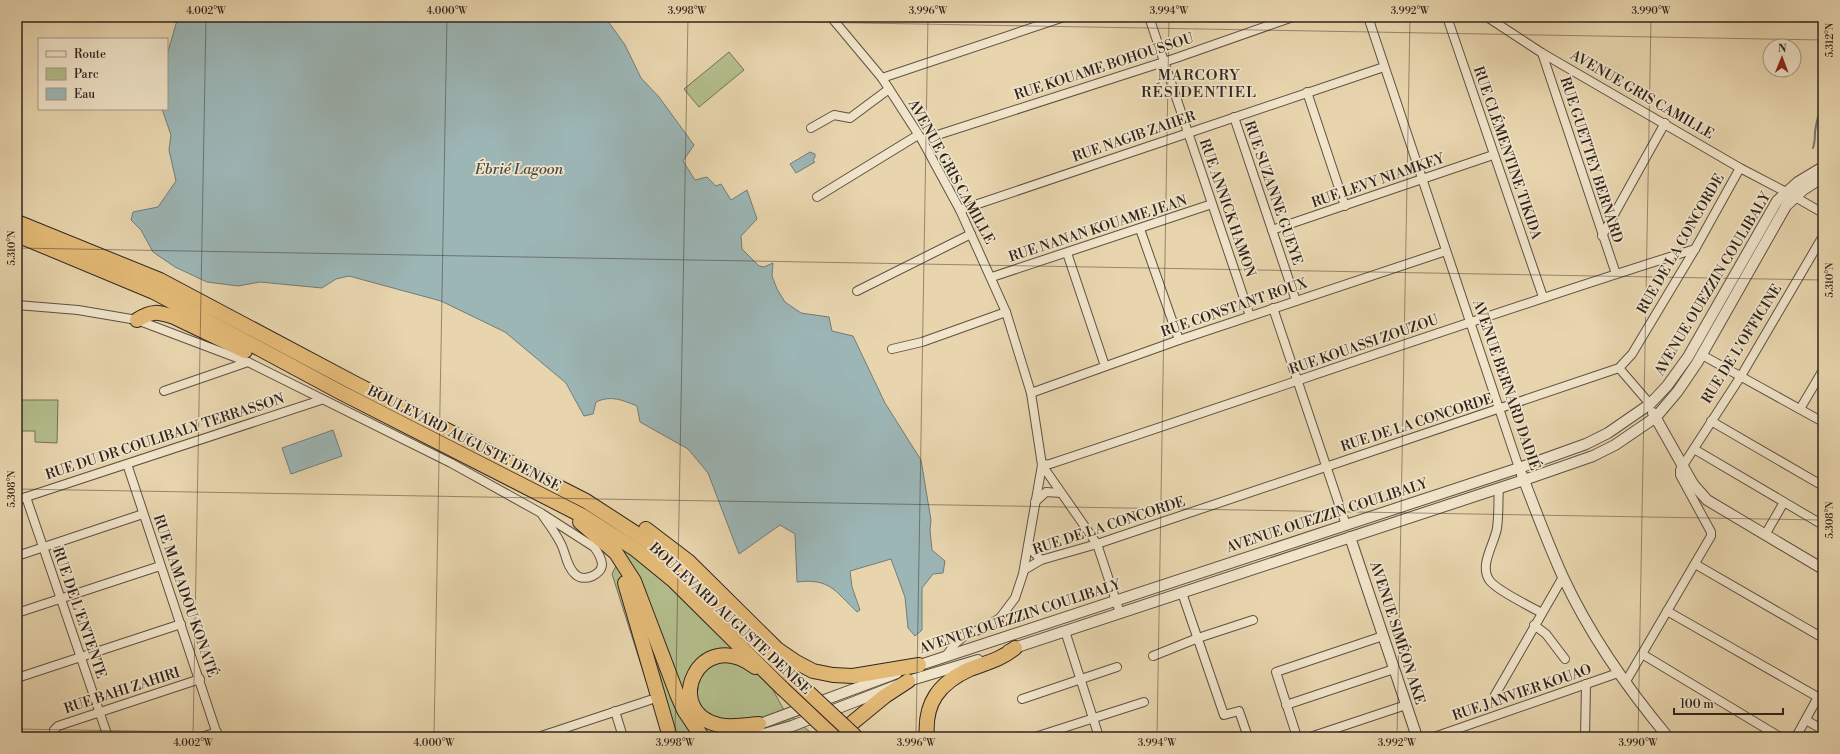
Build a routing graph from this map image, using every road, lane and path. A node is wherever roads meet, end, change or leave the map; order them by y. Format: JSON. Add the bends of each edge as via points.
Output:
{"nodes":[{"id":1,"x":831,"y":17,"type":"edge"},
{"id":2,"x":1064,"y":17,"type":"edge"},
{"id":3,"x":1149,"y":17,"type":"edge"},
{"id":4,"x":1294,"y":17,"type":"edge"},
{"id":5,"x":1368,"y":17,"type":"edge"},
{"id":6,"x":1447,"y":17,"type":"edge"},
{"id":7,"x":1487,"y":17,"type":"edge"},
{"id":8,"x":1542,"y":53,"type":"junction"},
{"id":9,"x":1165,"y":61,"type":"junction"},
{"id":10,"x":1384,"y":67,"type":"junction"},
{"id":11,"x":882,"y":78,"type":"junction"},
{"id":12,"x":889,"y":89,"type":"junction"},
{"id":13,"x":1307,"y":92,"type":"junction"},
{"id":14,"x":1234,"y":117,"type":"junction"},
{"id":15,"x":1665,"y":123,"type":"junction"},
{"id":16,"x":811,"y":128,"type":"dead end"},
{"id":17,"x":1188,"y":132,"type":"junction"},
{"id":18,"x":920,"y":137,"type":"junction"},
{"id":19,"x":1493,"y":155,"type":"junction"},
{"id":20,"x":1740,"y":168,"type":"junction"},
{"id":21,"x":1823,"y":168,"type":"edge"},
{"id":22,"x":1823,"y":177,"type":"edge"},
{"id":23,"x":1422,"y":180,"type":"junction"},
{"id":24,"x":1790,"y":194,"type":"junction"},
{"id":25,"x":817,"y":197,"type":"dead end"},
{"id":26,"x":1212,"y":204,"type":"junction"},
{"id":27,"x":1345,"y":206,"type":"junction"},
{"id":28,"x":960,"y":210,"type":"junction"},
{"id":29,"x":1823,"y":213,"type":"edge"},
{"id":30,"x":17,"y":222,"type":"edge"},
{"id":31,"x":1140,"y":229,"type":"junction"},
{"id":32,"x":1272,"y":230,"type":"junction"},
{"id":33,"x":972,"y":234,"type":"junction"},
{"id":34,"x":17,"y":235,"type":"edge"},
{"id":35,"x":1602,"y":236,"type":"junction"},
{"id":36,"x":1823,"y":236,"type":"edge"},
{"id":37,"x":1694,"y":249,"type":"junction"},
{"id":38,"x":1446,"y":251,"type":"junction"},
{"id":39,"x":1067,"y":253,"type":"junction"},
{"id":40,"x":1616,"y":274,"type":"junction"},
{"id":41,"x":992,"y":277,"type":"junction"},
{"id":42,"x":857,"y":291,"type":"dead end"},
{"id":43,"x":1543,"y":297,"type":"junction"},
{"id":44,"x":1296,"y":301,"type":"junction"},
{"id":45,"x":17,"y":305,"type":"edge"},
{"id":46,"x":1274,"y":308,"type":"junction"},
{"id":47,"x":1006,"y":312,"type":"junction"},
{"id":48,"x":1250,"y":316,"type":"junction"},
{"id":49,"x":137,"y":320,"type":"junction"},
{"id":50,"x":1470,"y":323,"type":"junction"},
{"id":51,"x":1179,"y":340,"type":"junction"},
{"id":52,"x":892,"y":349,"type":"dead end"},
{"id":53,"x":1702,"y":355,"type":"junction"},
{"id":54,"x":248,"y":362,"type":"junction"},
{"id":55,"x":1105,"y":366,"type":"junction"},
{"id":56,"x":1619,"y":368,"type":"junction"},
{"id":57,"x":1823,"y":370,"type":"edge"},
{"id":58,"x":1741,"y":376,"type":"junction"},
{"id":59,"x":1298,"y":382,"type":"junction"},
{"id":60,"x":164,"y":390,"type":"dead end"},
{"id":61,"x":340,"y":392,"type":"junction"},
{"id":62,"x":1031,"y":393,"type":"junction"},
{"id":63,"x":321,"y":400,"type":"junction"},
{"id":64,"x":1650,"y":404,"type":"junction"},
{"id":65,"x":1499,"y":409,"type":"junction"},
{"id":66,"x":1800,"y":409,"type":"junction"},
{"id":67,"x":1656,"y":417,"type":"junction"},
{"id":68,"x":1711,"y":420,"type":"junction"},
{"id":69,"x":1823,"y":422,"type":"edge"},
{"id":70,"x":1694,"y":449,"type":"junction"},
{"id":71,"x":127,"y":464,"type":"junction"},
{"id":72,"x":1042,"y":465,"type":"junction"},
{"id":73,"x":1682,"y":465,"type":"junction"},
{"id":74,"x":1327,"y":466,"type":"junction"},
{"id":75,"x":1519,"y":468,"type":"junction"},
{"id":76,"x":1524,"y":480,"type":"junction"},
{"id":77,"x":1823,"y":486,"type":"edge"},
{"id":78,"x":1499,"y":488,"type":"junction"},
{"id":79,"x":1061,"y":493,"type":"junction"},
{"id":80,"x":26,"y":497,"type":"junction"},
{"id":81,"x":17,"y":500,"type":"edge"},
{"id":82,"x":586,"y":501,"type":"junction"},
{"id":83,"x":1035,"y":502,"type":"junction"},
{"id":84,"x":1784,"y":502,"type":"junction"},
{"id":85,"x":562,"y":506,"type":"junction"},
{"id":86,"x":541,"y":513,"type":"junction"},
{"id":87,"x":144,"y":514,"type":"junction"},
{"id":88,"x":1346,"y":525,"type":"junction"},
{"id":89,"x":1823,"y":525,"type":"edge"},
{"id":90,"x":1765,"y":535,"type":"junction"},
{"id":91,"x":596,"y":536,"type":"junction"},
{"id":92,"x":1350,"y":537,"type":"junction"},
{"id":93,"x":1097,"y":544,"type":"junction"},
{"id":94,"x":1028,"y":546,"type":"junction"},
{"id":95,"x":44,"y":547,"type":"junction"},
{"id":96,"x":17,"y":556,"type":"edge"},
{"id":97,"x":1041,"y":560,"type":"junction"},
{"id":98,"x":1695,"y":564,"type":"junction"},
{"id":99,"x":160,"y":566,"type":"junction"},
{"id":100,"x":1823,"y":569,"type":"edge"},
{"id":101,"x":1024,"y":570,"type":"junction"},
{"id":102,"x":1563,"y":577,"type":"junction"},
{"id":103,"x":1182,"y":593,"type":"junction"},
{"id":104,"x":61,"y":599,"type":"junction"},
{"id":105,"x":1116,"y":600,"type":"junction"},
{"id":106,"x":1667,"y":611,"type":"junction"},
{"id":107,"x":1542,"y":612,"type":"junction"},
{"id":108,"x":17,"y":613,"type":"edge"},
{"id":109,"x":1120,"y":613,"type":"junction"},
{"id":110,"x":1254,"y":620,"type":"dead end"},
{"id":111,"x":181,"y":624,"type":"junction"},
{"id":112,"x":1534,"y":626,"type":"junction"},
{"id":113,"x":1065,"y":631,"type":"junction"},
{"id":114,"x":1383,"y":636,"type":"junction"},
{"id":115,"x":1198,"y":638,"type":"junction"},
{"id":116,"x":1823,"y":638,"type":"edge"},
{"id":117,"x":1015,"y":648,"type":"junction"},
{"id":118,"x":1642,"y":654,"type":"junction"},
{"id":119,"x":946,"y":656,"type":"junction"},
{"id":120,"x":1153,"y":656,"type":"dead end"},
{"id":121,"x":81,"y":657,"type":"junction"},
{"id":122,"x":1565,"y":659,"type":"dead end"},
{"id":123,"x":919,"y":665,"type":"junction"},
{"id":124,"x":1117,"y":667,"type":"dead end"},
{"id":125,"x":1394,"y":669,"type":"junction"},
{"id":126,"x":1618,"y":673,"type":"junction"},
{"id":127,"x":17,"y":678,"type":"edge"},
{"id":128,"x":200,"y":679,"type":"junction"},
{"id":129,"x":1081,"y":679,"type":"junction"},
{"id":130,"x":908,"y":681,"type":"junction"},
{"id":131,"x":1625,"y":683,"type":"junction"},
{"id":132,"x":1586,"y":684,"type":"junction"},
{"id":133,"x":783,"y":689,"type":"junction"},
{"id":134,"x":1495,"y":695,"type":"dead end"},
{"id":135,"x":1821,"y":698,"type":"edge"},
{"id":136,"x":1022,"y":699,"type":"dead end"},
{"id":137,"x":650,"y":700,"type":"dead end"},
{"id":138,"x":1144,"y":702,"type":"dead end"},
{"id":139,"x":1286,"y":705,"type":"junction"},
{"id":140,"x":1406,"y":705,"type":"junction"},
{"id":141,"x":615,"y":711,"type":"junction"},
{"id":142,"x":100,"y":712,"type":"junction"},
{"id":143,"x":1092,"y":718,"type":"junction"},
{"id":144,"x":1806,"y":720,"type":"junction"},
{"id":145,"x":54,"y":730,"type":"dead end"},
{"id":146,"x":756,"y":730,"type":"edge"},
{"id":147,"x":1823,"y":730,"type":"edge"},
{"id":148,"x":217,"y":734,"type":"edge"},
{"id":149,"x":108,"y":737,"type":"edge"},
{"id":150,"x":201,"y":737,"type":"edge"},
{"id":151,"x":538,"y":737,"type":"edge"},
{"id":152,"x":623,"y":737,"type":"edge"},
{"id":153,"x":670,"y":737,"type":"edge"},
{"id":154,"x":702,"y":737,"type":"edge"},
{"id":155,"x":725,"y":737,"type":"edge"},
{"id":156,"x":835,"y":737,"type":"edge"},
{"id":157,"x":856,"y":737,"type":"edge"},
{"id":158,"x":927,"y":737,"type":"edge"},
{"id":159,"x":1034,"y":737,"type":"edge"},
{"id":160,"x":1098,"y":737,"type":"edge"},
{"id":161,"x":1248,"y":737,"type":"edge"},
{"id":162,"x":1297,"y":737,"type":"edge"},
{"id":163,"x":1310,"y":737,"type":"edge"},
{"id":164,"x":1416,"y":737,"type":"edge"},
{"id":165,"x":1434,"y":737,"type":"edge"},
{"id":166,"x":1585,"y":737,"type":"edge"},
{"id":167,"x":1668,"y":737,"type":"edge"},
{"id":168,"x":1780,"y":737,"type":"edge"},
{"id":169,"x":1796,"y":737,"type":"edge"}],
"edges":[{"from":1,"to":11,"type":"street","name":"AVENUE GRIS CAMILLE"},
{"from":2,"to":11,"type":"street"},
{"from":3,"to":9,"type":"street","name":"RUE ANNICK HAMON"},
{"from":4,"to":9,"type":"street","name":"RUE KOUAME BOHOUSSOU"},
{"from":5,"to":10,"type":"street","name":"AVENUE BERNARD DADIÉ"},
{"from":6,"to":19,"type":"street","name":"RUE CLÉMENTINE TIKIDA"},
{"from":7,"to":8,"type":"street","name":"AVENUE GRIS CAMILLE"},
{"from":8,"to":15,"type":"street","name":"AVENUE GRIS CAMILLE"},
{"from":8,"to":35,"type":"street","name":"RUE GUETTEY BERNARD"},
{"from":9,"to":17,"type":"street","name":"RUE ANNICK HAMON"},
{"from":9,"to":18,"type":"street","name":"RUE KOUAME BOHOUSSOU"},
{"from":10,"to":13,"type":"street","name":"RUE NAGIB ZAHER"},
{"from":10,"to":23,"type":"street","name":"AVENUE BERNARD DADIÉ"},
{"from":11,"to":12,"type":"street","name":"AVENUE GRIS CAMILLE"},
{"from":12,"to":16,"type":"street","via":[[850,118],[834,115]]},
{"from":12,"to":18,"type":"street","name":"AVENUE GRIS CAMILLE"},
{"from":13,"to":14,"type":"street","name":"RUE NAGIB ZAHER"},
{"from":13,"to":27,"type":"street"},
{"from":14,"to":17,"type":"street","name":"RUE NAGIB ZAHER"},
{"from":14,"to":32,"type":"street","name":"RUE SUZANNE GUEYE"},
{"from":15,"to":20,"type":"street","name":"AVENUE GRIS CAMILLE"},
{"from":15,"to":35,"type":"street"},
{"from":17,"to":26,"type":"street","name":"RUE ANNICK HAMON"},
{"from":17,"to":28,"type":"street","name":"RUE NAGIB ZAHER"},
{"from":18,"to":25,"type":"street","name":"RUE KOUAME BOHOUSSOU"},
{"from":18,"to":28,"type":"street","name":"AVENUE GRIS CAMILLE"},
{"from":19,"to":23,"type":"street","name":"RUE LEVY NIAMKEY"},
{"from":19,"to":43,"type":"street","name":"RUE CLÉMENTINE TIKIDA"},
{"from":20,"to":24,"type":"street","name":"AVENUE GRIS CAMILLE"},
{"from":20,"to":37,"type":"street","name":"RUE DE LA CONCORDE"},
{"from":21,"to":24,"type":"street","name":"AVENUE OUEZZIN COULIBALY","via":[[1811,174]]},
{"from":22,"to":24,"type":"street","name":"AVENUE OUEZZIN COULIBALY"},
{"from":23,"to":27,"type":"street","name":"RUE LEVY NIAMKEY"},
{"from":23,"to":38,"type":"street","name":"AVENUE BERNARD DADIÉ"},
{"from":24,"to":29,"type":"street","name":"AVENUE GRIS CAMILLE"},
{"from":24,"to":53,"type":"street","name":"AVENUE OUEZZIN COULIBALY"},
{"from":24,"to":64,"type":"street","name":"AVENUE OUEZZIN COULIBALY","via":[[1777,201],[1688,357]]},
{"from":26,"to":31,"type":"street","name":"RUE NANAN KOUAME JEAN"},
{"from":26,"to":48,"type":"street","name":"RUE ANNICK HAMON"},
{"from":27,"to":32,"type":"street","name":"RUE LEVY NIAMKEY"},
{"from":28,"to":33,"type":"street","name":"AVENUE GRIS CAMILLE"},
{"from":30,"to":82,"type":"highway","name":"BOULEVARD AUGUSTE DENISE","via":[[160,280],[354,383]]},
{"from":31,"to":39,"type":"street","name":"RUE NANAN KOUAME JEAN"},
{"from":31,"to":51,"type":"street"},
{"from":32,"to":44,"type":"street","name":"RUE SUZANNE GUEYE"},
{"from":33,"to":41,"type":"street","name":"AVENUE GRIS CAMILLE"},
{"from":33,"to":42,"type":"street"},
{"from":34,"to":61,"type":"highway","name":"BOULEVARD AUGUSTE DENISE","via":[[154,292]]},
{"from":35,"to":40,"type":"street","name":"RUE GUETTEY BERNARD"},
{"from":36,"to":58,"type":"street","name":"RUE DE L'OFFICINE"},
{"from":37,"to":40,"type":"street","name":"RUE KOUASSI ZOUZOU"},
{"from":37,"to":56,"type":"street","name":"RUE DE LA CONCORDE","via":[[1632,354]]},
{"from":38,"to":44,"type":"street","name":"RUE CONSTANT ROUX"},
{"from":38,"to":50,"type":"street","name":"AVENUE BERNARD DADIÉ"},
{"from":39,"to":41,"type":"street","name":"RUE NANAN KOUAME JEAN"},
{"from":39,"to":55,"type":"street"},
{"from":40,"to":43,"type":"street","name":"RUE KOUASSI ZOUZOU"},
{"from":41,"to":47,"type":"street","name":"AVENUE GRIS CAMILLE"},
{"from":43,"to":50,"type":"street","name":"RUE KOUASSI ZOUZOU"},
{"from":44,"to":46,"type":"street","name":"RUE CONSTANT ROUX"},
{"from":45,"to":49,"type":"street","via":[[78,310]]},
{"from":46,"to":48,"type":"street","name":"RUE CONSTANT ROUX"},
{"from":46,"to":59,"type":"street"},
{"from":47,"to":52,"type":"street","via":[[922,342]]},
{"from":47,"to":62,"type":"street","name":"AVENUE GRIS CAMILLE"},
{"from":48,"to":51,"type":"street","name":"RUE CONSTANT ROUX"},
{"from":49,"to":54,"type":"street"},
{"from":49,"to":61,"type":"highway","via":[[157,312],[174,317],[310,381]]},
{"from":50,"to":59,"type":"street","name":"RUE KOUASSI ZOUZOU"},
{"from":50,"to":65,"type":"street","name":"AVENUE BERNARD DADIÉ"},
{"from":51,"to":55,"type":"street","name":"RUE CONSTANT ROUX"},
{"from":53,"to":58,"type":"street"},
{"from":53,"to":67,"type":"street","name":"AVENUE OUEZZIN COULIBALY","via":[[1678,391]]},
{"from":54,"to":60,"type":"street"},
{"from":54,"to":63,"type":"street"},
{"from":55,"to":62,"type":"street","name":"RUE CONSTANT ROUX"},
{"from":56,"to":64,"type":"street"},
{"from":56,"to":65,"type":"street","name":"RUE DE LA CONCORDE"},
{"from":57,"to":66,"type":"street"},
{"from":58,"to":66,"type":"street"},
{"from":58,"to":68,"type":"street","name":"RUE DE L'OFFICINE"},
{"from":59,"to":72,"type":"street","name":"RUE KOUASSI ZOUZOU"},
{"from":59,"to":74,"type":"street"},
{"from":61,"to":85,"type":"highway","name":"BOULEVARD AUGUSTE DENISE"},
{"from":62,"to":72,"type":"street","name":"AVENUE GRIS CAMILLE"},
{"from":63,"to":71,"type":"street","name":"RUE DU DR COULIBALY TERRASSON"},
{"from":63,"to":86,"type":"street","via":[[451,463]]},
{"from":64,"to":67,"type":"street"},
{"from":64,"to":75,"type":"street","name":"AVENUE OUEZZIN COULIBALY","via":[[1608,433],[1586,444]]},
{"from":65,"to":74,"type":"street","name":"RUE DE LA CONCORDE"},
{"from":65,"to":75,"type":"street","name":"AVENUE BERNARD DADIÉ"},
{"from":66,"to":69,"type":"street"},
{"from":67,"to":73,"type":"street"},
{"from":67,"to":76,"type":"street","name":"AVENUE OUEZZIN COULIBALY","via":[[1615,445],[1593,456]]},
{"from":68,"to":70,"type":"street","name":"RUE DE L'OFFICINE"},
{"from":68,"to":77,"type":"street"},
{"from":70,"to":73,"type":"street","name":"RUE DE L'OFFICINE"},
{"from":70,"to":84,"type":"street"},
{"from":71,"to":80,"type":"street","name":"RUE DU DR COULIBALY TERRASSON"},
{"from":71,"to":87,"type":"street","name":"RUE MAMADOU KONATÉ"},
{"from":72,"to":79,"type":"street"},
{"from":72,"to":83,"type":"street","name":"AVENUE GRIS CAMILLE"},
{"from":73,"to":90,"type":"street","via":[[1697,490],[1707,500]]},
{"from":73,"to":98,"type":"street","via":[[1680,475],[1711,532]]},
{"from":74,"to":88,"type":"street"},
{"from":74,"to":93,"type":"street","name":"RUE DE LA CONCORDE"},
{"from":75,"to":76,"type":"street","name":"AVENUE BERNARD DADIÉ"},
{"from":75,"to":88,"type":"street","name":"AVENUE OUEZZIN COULIBALY"},
{"from":76,"to":78,"type":"street","name":"AVENUE OUEZZIN COULIBALY"},
{"from":76,"to":102,"type":"street","name":"AVENUE BERNARD DADIÉ"},
{"from":78,"to":92,"type":"street","name":"AVENUE OUEZZIN COULIBALY"},
{"from":78,"to":107,"type":"street","via":[[1497,527],[1487,562],[1487,572],[1490,580],[1508,594]]},
{"from":79,"to":83,"type":"street","via":[[1046,492]]},
{"from":79,"to":93,"type":"street"},
{"from":80,"to":81,"type":"street","name":"RUE DU DR COULIBALY TERRASSON"},
{"from":80,"to":95,"type":"street","name":"RUE DE L'ENTENTE"},
{"from":82,"to":123,"type":"highway","via":[[621,516],[660,539],[688,561],[777,649],[813,671],[852,676]]},
{"from":82,"to":157,"type":"highway","name":"BOULEVARD AUGUSTE DENISE","bridge":true,"via":[[649,542]]},
{"from":83,"to":94,"type":"street","name":"AVENUE GRIS CAMILLE"},
{"from":84,"to":89,"type":"street"},
{"from":84,"to":90,"type":"street"},
{"from":85,"to":91,"type":"highway"},
{"from":85,"to":133,"type":"highway","name":"BOULEVARD AUGUSTE DENISE","via":[[622,541],[674,580]]},
{"from":86,"to":86,"type":"street","via":[[560,542],[573,573],[583,578],[592,577],[599,572],[602,565],[594,547]]},
{"from":87,"to":95,"type":"street"},
{"from":87,"to":99,"type":"street","name":"RUE MAMADOU KONATÉ"},
{"from":88,"to":105,"type":"street","name":"AVENUE OUEZZIN COULIBALY"},
{"from":90,"to":100,"type":"street"},
{"from":91,"to":153,"type":"highway","via":[[619,566]]},
{"from":91,"to":154,"type":"highway","via":[[616,552],[634,581],[677,694],[692,724]]},
{"from":92,"to":103,"type":"street","name":"AVENUE OUEZZIN COULIBALY"},
{"from":92,"to":114,"type":"street","name":"AVENUE SIMÉON AKE"},
{"from":93,"to":97,"type":"street","name":"RUE DE LA CONCORDE"},
{"from":93,"to":105,"type":"street"},
{"from":94,"to":97,"type":"street"},
{"from":94,"to":101,"type":"street","name":"AVENUE GRIS CAMILLE"},
{"from":95,"to":96,"type":"street"},
{"from":95,"to":104,"type":"street","name":"RUE DE L'ENTENTE"},
{"from":97,"to":101,"type":"street","name":"RUE DE LA CONCORDE"},
{"from":98,"to":106,"type":"street"},
{"from":98,"to":116,"type":"street"},
{"from":99,"to":104,"type":"street"},
{"from":99,"to":111,"type":"street","name":"RUE MAMADOU KONATÉ"},
{"from":101,"to":119,"type":"street","name":"AVENUE GRIS CAMILLE","via":[[1015,598],[1000,618],[984,628],[965,635]]},
{"from":102,"to":107,"type":"street"},
{"from":102,"to":126,"type":"street","name":"AVENUE BERNARD DADIÉ"},
{"from":103,"to":109,"type":"street","name":"AVENUE OUEZZIN COULIBALY"},
{"from":103,"to":115,"type":"street"},
{"from":104,"to":108,"type":"street"},
{"from":104,"to":121,"type":"street","name":"RUE DE L'ENTENTE"},
{"from":105,"to":109,"type":"street"},
{"from":105,"to":119,"type":"street","name":"AVENUE OUEZZIN COULIBALY"},
{"from":106,"to":118,"type":"street"},
{"from":106,"to":135,"type":"street"},
{"from":107,"to":112,"type":"street"},
{"from":109,"to":113,"type":"street","name":"AVENUE OUEZZIN COULIBALY"},
{"from":110,"to":115,"type":"street"},
{"from":111,"to":121,"type":"street"},
{"from":111,"to":128,"type":"street","name":"RUE MAMADOU KONATÉ"},
{"from":112,"to":122,"type":"street","via":[[1546,634]]},
{"from":112,"to":134,"type":"street"},
{"from":113,"to":117,"type":"street","name":"AVENUE OUEZZIN COULIBALY"},
{"from":113,"to":129,"type":"street"},
{"from":114,"to":125,"type":"street","name":"AVENUE SIMÉON AKE"},
{"from":114,"to":139,"type":"street","via":[[1277,671]]},
{"from":115,"to":120,"type":"street"},
{"from":115,"to":161,"type":"street","via":[[1224,715],[1239,711]]},
{"from":117,"to":130,"type":"street","name":"AVENUE OUEZZIN COULIBALY"},
{"from":117,"to":158,"type":"highway","via":[[1006,656],[968,670],[946,683],[928,710]]},
{"from":118,"to":131,"type":"street"},
{"from":118,"to":168,"type":"street"},
{"from":119,"to":123,"type":"street","name":"AVENUE OUEZZIN COULIBALY"},
{"from":121,"to":127,"type":"street"},
{"from":121,"to":142,"type":"street","name":"RUE DE L'ENTENTE"},
{"from":123,"to":146,"type":"street","name":"AVENUE OUEZZIN COULIBALY"},
{"from":124,"to":129,"type":"street"},
{"from":125,"to":139,"type":"street"},
{"from":125,"to":140,"type":"street","name":"AVENUE SIMÉON AKE"},
{"from":126,"to":131,"type":"street","name":"AVENUE BERNARD DADIÉ"},
{"from":126,"to":132,"type":"street","name":"RUE JANVIER KOUAO"},
{"from":128,"to":142,"type":"street","name":"RUE BAHI ZAHIRI"},
{"from":128,"to":148,"type":"street","name":"RUE MAMADOU KONATÉ"},
{"from":129,"to":136,"type":"street"},
{"from":129,"to":143,"type":"street"},
{"from":130,"to":146,"type":"street","name":"AVENUE OUEZZIN COULIBALY","via":[[792,726]]},
{"from":130,"to":156,"type":"highway"},
{"from":131,"to":167,"type":"street","name":"AVENUE BERNARD DADIÉ"},
{"from":132,"to":165,"type":"street","name":"RUE JANVIER KOUAO"},
{"from":132,"to":166,"type":"street"},
{"from":133,"to":146,"type":"highway","via":[[750,664],[728,655],[717,655],[707,659],[693,675],[690,696],[693,706],[700,715],[719,725]]},
{"from":133,"to":156,"type":"highway","name":"BOULEVARD AUGUSTE DENISE","bridge":true},
{"from":135,"to":144,"type":"street"},
{"from":137,"to":141,"type":"street"},
{"from":138,"to":143,"type":"street"},
{"from":139,"to":162,"type":"street"},
{"from":140,"to":163,"type":"street"},
{"from":140,"to":164,"type":"street","name":"AVENUE SIMÉON AKE"},
{"from":141,"to":151,"type":"street"},
{"from":141,"to":152,"type":"street"},
{"from":142,"to":145,"type":"street","name":"RUE BAHI ZAHIRI","via":[[58,726]]},
{"from":142,"to":149,"type":"street","name":"RUE DE L'ENTENTE"},
{"from":143,"to":159,"type":"street"},
{"from":143,"to":160,"type":"street"},
{"from":144,"to":147,"type":"street"},
{"from":144,"to":169,"type":"street"},
{"from":146,"to":155,"type":"street","name":"AVENUE OUEZZIN COULIBALY"},
{"from":148,"to":150,"type":"street"}]}
